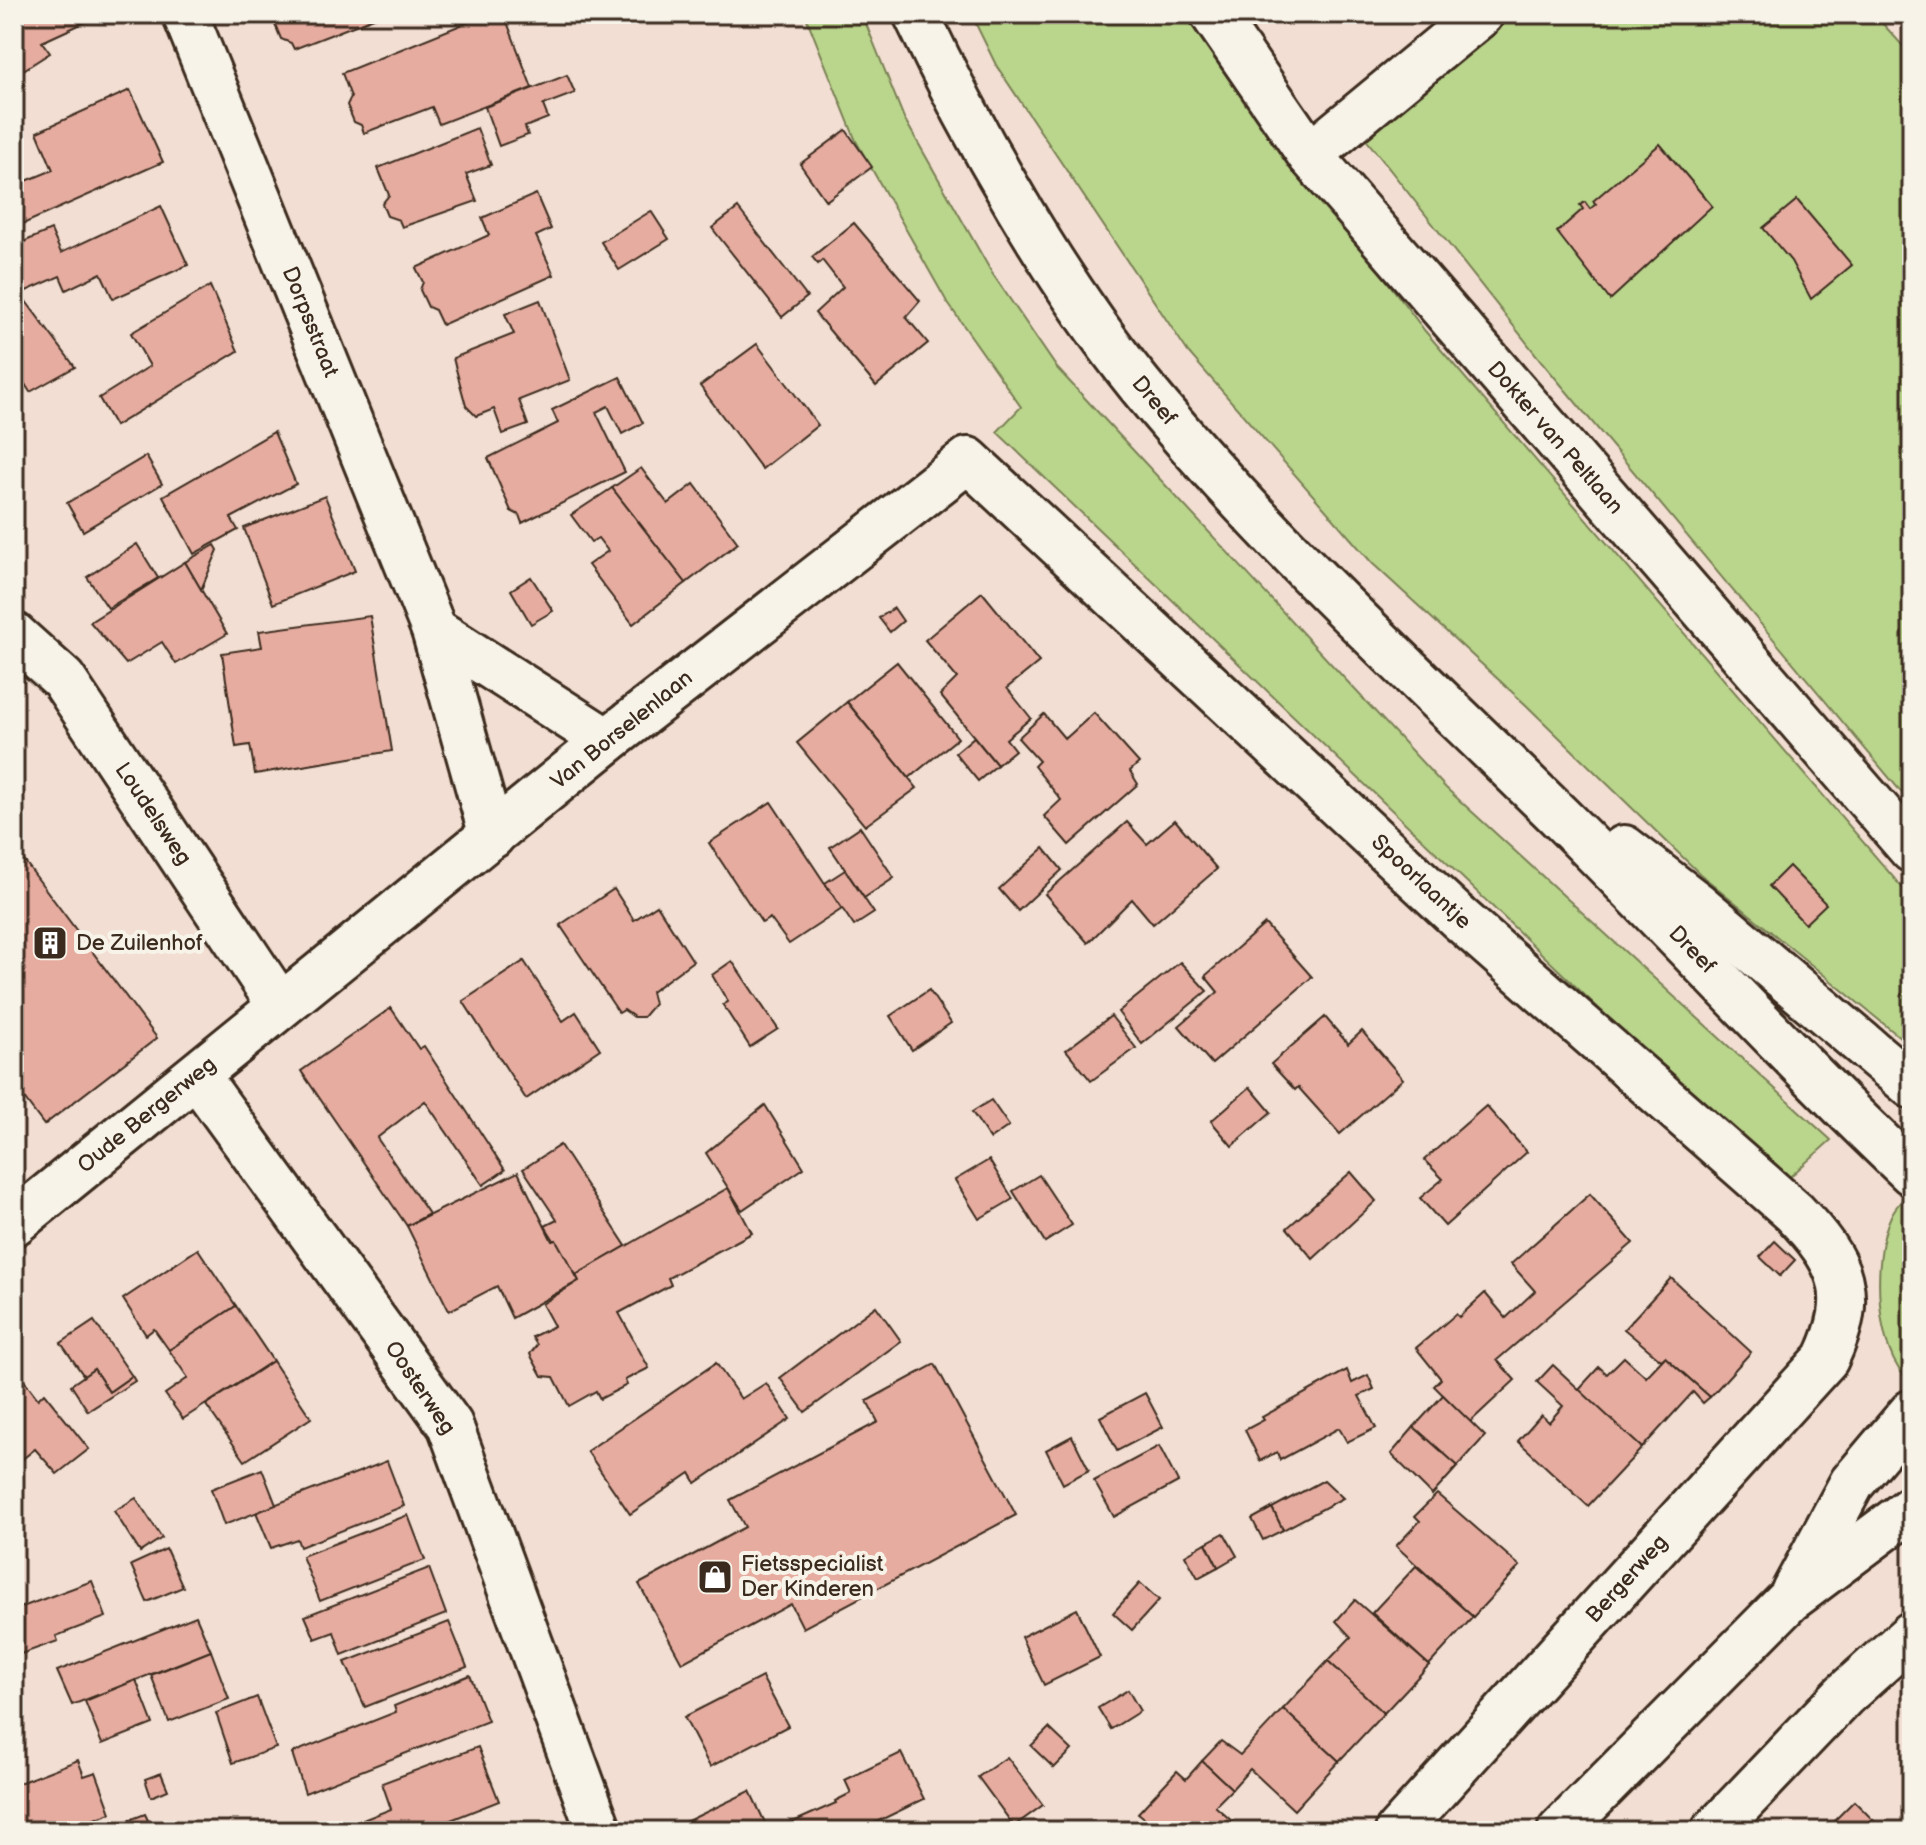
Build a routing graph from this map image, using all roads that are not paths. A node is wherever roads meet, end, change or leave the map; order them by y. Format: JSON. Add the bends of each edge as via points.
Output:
{"nodes":[{"id":1,"x":185,"y":14,"type":"edge"},
{"id":2,"x":916,"y":14,"type":"edge"},
{"id":3,"x":1213,"y":14,"type":"edge"},
{"id":4,"x":1481,"y":14,"type":"edge"},
{"id":5,"x":1310,"y":155,"type":"junction"},
{"id":6,"x":968,"y":460,"type":"joint"},
{"id":7,"x":434,"y":630,"type":"junction"},
{"id":8,"x":14,"y":635,"type":"edge"},
{"id":9,"x":1470,"y":729,"type":"junction"},
{"id":10,"x":607,"y":741,"type":"junction"},
{"id":11,"x":492,"y":836,"type":"junction"},
{"id":12,"x":1912,"y":850,"type":"edge"},
{"id":13,"x":279,"y":1004,"type":"junction"},
{"id":14,"x":197,"y":1076,"type":"junction"},
{"id":15,"x":1912,"y":1086,"type":"edge"},
{"id":16,"x":1912,"y":1173,"type":"edge"},
{"id":17,"x":14,"y":1223,"type":"edge"},
{"id":18,"x":1842,"y":1318,"type":"joint"},
{"id":19,"x":1912,"y":1412,"type":"edge"},
{"id":20,"x":1912,"y":1508,"type":"edge"},
{"id":21,"x":1789,"y":1600,"type":"junction"},
{"id":22,"x":1912,"y":1634,"type":"edge"},
{"id":23,"x":599,"y":1831,"type":"edge"},
{"id":24,"x":1398,"y":1831,"type":"edge"},
{"id":25,"x":1560,"y":1831,"type":"edge"},
{"id":26,"x":1714,"y":1831,"type":"edge"}],
"edges":[{"from":1,"to":7,"type":"street","name":"Dorpsstraat"},
{"from":2,"to":9,"type":"street","name":"Dreef","via":[[1020,207],[1137,381],[1285,548]]},
{"from":3,"to":5,"type":"street","name":"Dokter van Peltlaan"},
{"from":4,"to":5,"type":"street"},
{"from":5,"to":12,"type":"street","name":"Dokter van Peltlaan"},
{"from":6,"to":10,"type":"street","name":"Van Borselenlaan"},
{"from":6,"to":18,"type":"street","name":"Spoorlaantje","via":[[1459,918],[1794,1212],[1821,1240],[1835,1266]]},
{"from":7,"to":10,"type":"street"},
{"from":7,"to":11,"type":"street","name":"Dorpsstraat"},
{"from":8,"to":13,"type":"street","name":"Loudelsweg","via":[[63,679]]},
{"from":9,"to":15,"type":"street","name":"Dreef","via":[[1698,905]]},
{"from":9,"to":16,"type":"street","name":"Dreef"},
{"from":10,"to":11,"type":"street","name":"Van Borselenlaan"},
{"from":11,"to":13,"type":"street","name":"Van Borselenlaan"},
{"from":13,"to":14,"type":"street","name":"Oude Bergerweg"},
{"from":14,"to":17,"type":"street","name":"Oude Bergerweg"},
{"from":14,"to":23,"type":"street","name":"Oosterweg","via":[[450,1425]]},
{"from":18,"to":24,"type":"street","name":"Bergerweg","via":[[1826,1359]]},
{"from":19,"to":21,"type":"street","via":[[1852,1483]]},
{"from":20,"to":21,"type":"street"},
{"from":21,"to":25,"type":"street"},
{"from":22,"to":26,"type":"street","via":[[1844,1695]]}]}
